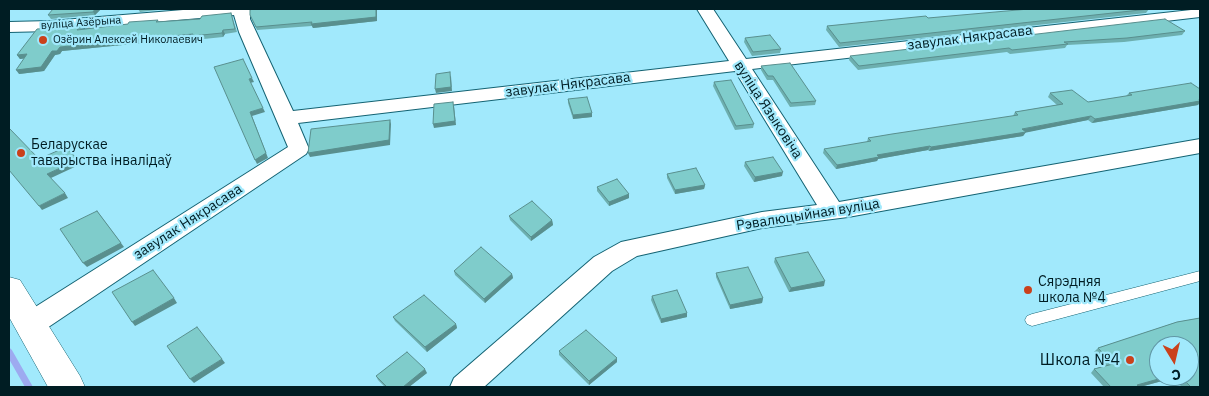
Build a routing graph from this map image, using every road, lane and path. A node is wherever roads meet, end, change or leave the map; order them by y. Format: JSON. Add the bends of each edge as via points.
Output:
{"nodes":[{"id":1,"x":242,"y":9,"type":"edge"},
{"id":2,"x":247,"y":9,"type":"edge"},
{"id":3,"x":704,"y":9,"type":"edge"},
{"id":4,"x":1200,"y":12,"type":"edge"},
{"id":5,"x":9,"y":27,"type":"edge"},
{"id":6,"x":739,"y":65,"type":"junction"},
{"id":7,"x":286,"y":118,"type":"junction"},
{"id":8,"x":1200,"y":146,"type":"edge"},
{"id":9,"x":833,"y":211,"type":"junction"},
{"id":10,"x":1200,"y":276,"type":"edge"},
{"id":11,"x":9,"y":289,"type":"edge"},
{"id":12,"x":1032,"y":320,"type":"dead end"},
{"id":13,"x":31,"y":324,"type":"junction"},
{"id":14,"x":67,"y":387,"type":"edge"},
{"id":15,"x":464,"y":387,"type":"edge"}],
"edges":[{"from":1,"to":2,"type":"street","name":"вуліца Азёрына"},
{"from":1,"to":5,"type":"street","name":"вуліца Азёрына"},
{"from":1,"to":7,"type":"street","via":[[246,32]]},
{"from":3,"to":6,"type":"street","name":"вуліца Языковіча"},
{"from":4,"to":6,"type":"street","name":"завулак Някрасава"},
{"from":6,"to":7,"type":"street","name":"завулак Някрасава"},
{"from":6,"to":9,"type":"street","name":"вуліца Языковіча"},
{"from":7,"to":13,"type":"street","name":"завулак Някрасава","via":[[299,149]]},
{"from":8,"to":9,"type":"street","name":"Рэвалюцыйная вуліца"},
{"from":9,"to":15,"type":"street","name":"Рэвалюцыйная вуліца","via":[[762,220],[630,248],[603,264]]},
{"from":10,"to":12,"type":"lane"},
{"from":11,"to":13,"type":"main road"},
{"from":13,"to":14,"type":"main road"}]}
